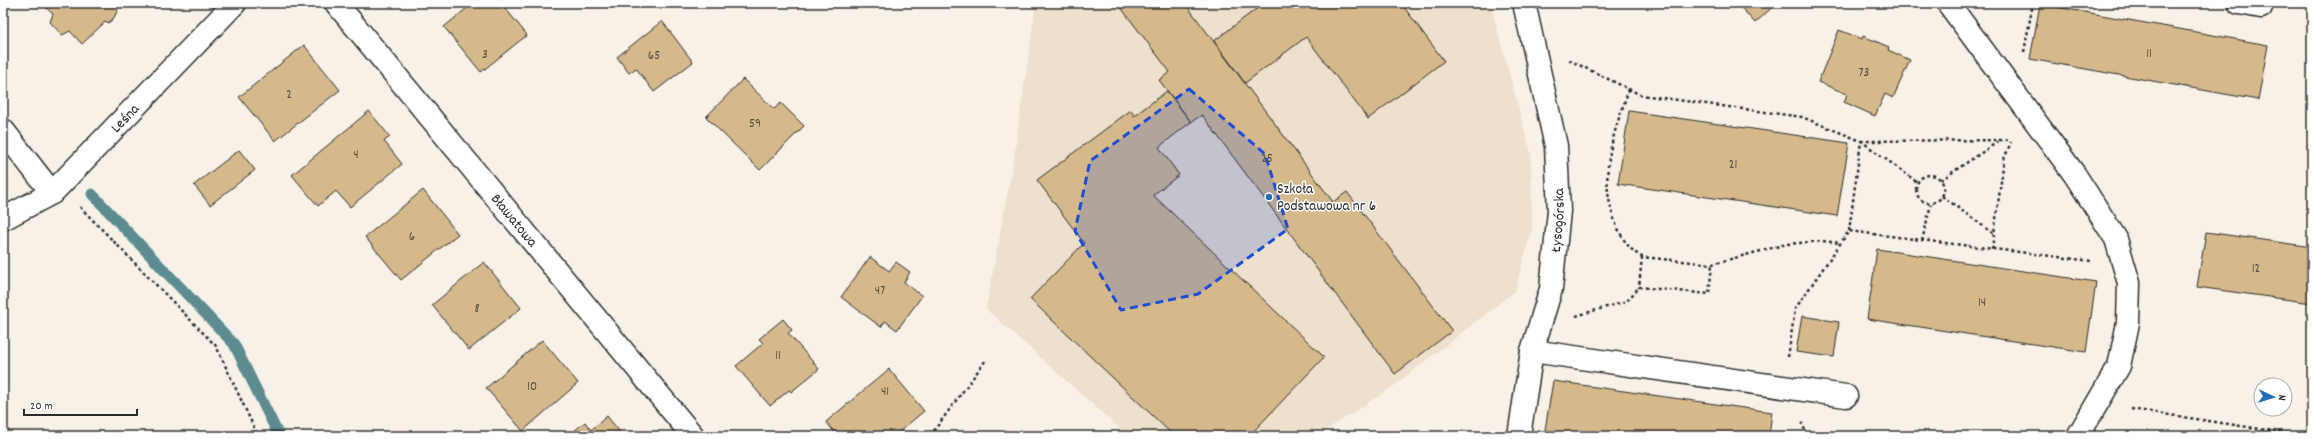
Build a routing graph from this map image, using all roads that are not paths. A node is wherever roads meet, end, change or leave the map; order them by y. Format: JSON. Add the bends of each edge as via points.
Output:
{"nodes":[{"id":1,"x":235,"y":3,"type":"edge"},
{"id":2,"x":336,"y":3,"type":"edge"},
{"id":3,"x":1524,"y":3,"type":"edge"},
{"id":4,"x":1948,"y":3,"type":"edge"},
{"id":5,"x":2239,"y":3,"type":"edge"},
{"id":6,"x":2261,"y":7,"type":"dead end"},
{"id":7,"x":3,"y":130,"type":"edge"},
{"id":8,"x":56,"y":190,"type":"junction"},
{"id":9,"x":3,"y":219,"type":"edge"},
{"id":10,"x":1532,"y":351,"type":"junction"},
{"id":11,"x":1846,"y":396,"type":"dead end"},
{"id":12,"x":693,"y":436,"type":"edge"},
{"id":13,"x":1519,"y":436,"type":"edge"},
{"id":14,"x":2078,"y":436,"type":"edge"}],
"edges":[{"from":1,"to":8,"type":"street","name":"Leśna"},
{"from":2,"to":12,"type":"street","name":"Bławatowa"},
{"from":3,"to":10,"type":"street","name":"Łysogórska","via":[[1556,146],[1559,211],[1551,288]]},
{"from":4,"to":14,"type":"street","via":[[2075,175],[2116,239],[2129,283],[2128,323],[2119,366]]},
{"from":5,"to":6,"type":"street"},
{"from":7,"to":8,"type":"street"},
{"from":8,"to":9,"type":"street","name":"Leśna"},
{"from":10,"to":11,"type":"street"},
{"from":10,"to":13,"type":"street","name":"Łysogórska"}]}
